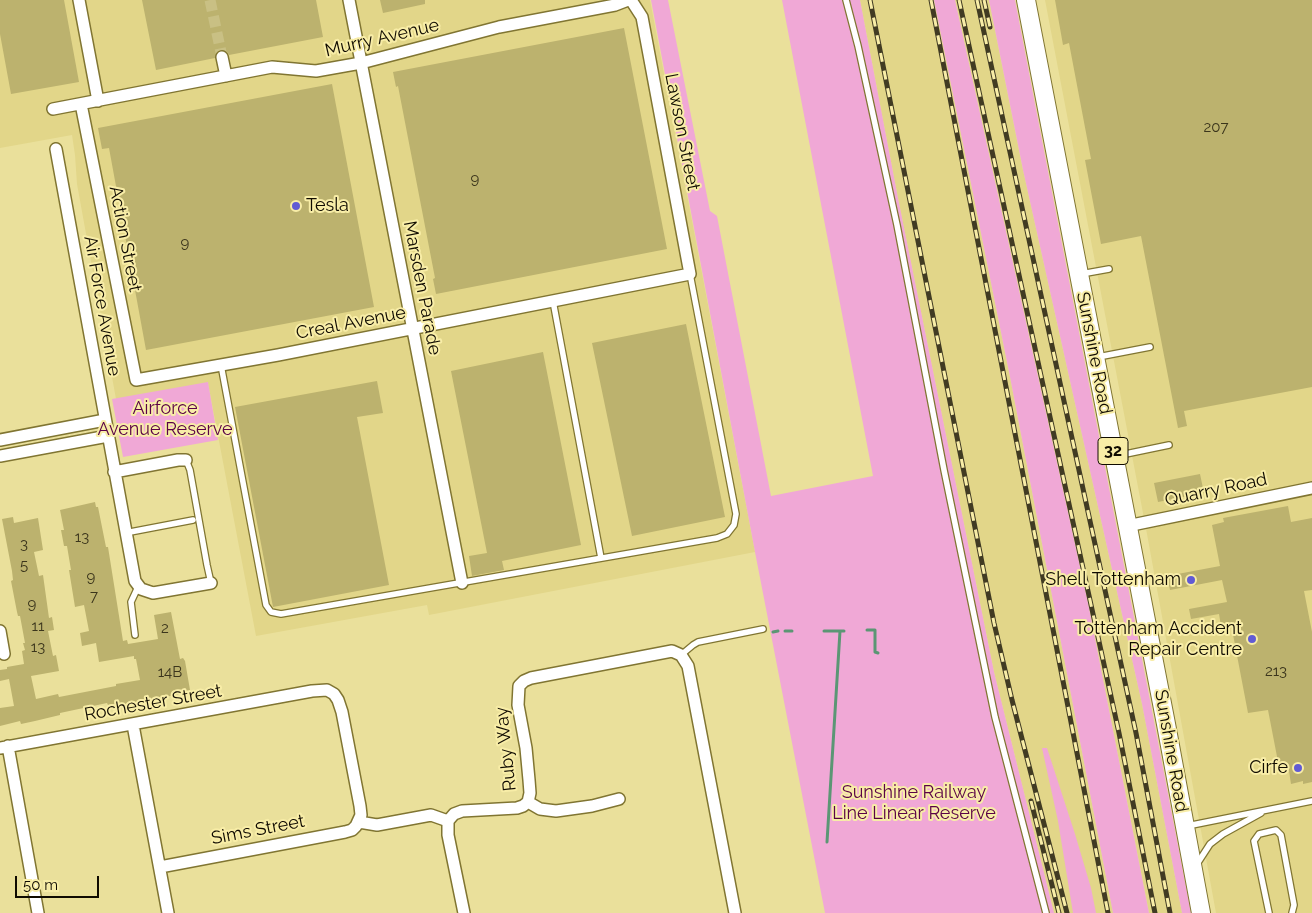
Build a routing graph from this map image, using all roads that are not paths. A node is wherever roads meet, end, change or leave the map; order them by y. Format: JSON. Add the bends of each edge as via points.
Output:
{"nodes":[{"id":1,"x":79,"y":0,"type":"edge"},
{"id":2,"x":349,"y":0,"type":"edge"},
{"id":3,"x":630,"y":0,"type":"edge"},
{"id":4,"x":846,"y":0,"type":"edge"},
{"id":5,"x":1026,"y":0,"type":"edge"},
{"id":6,"x":222,"y":57,"type":"tunnel mouth"},
{"id":7,"x":361,"y":63,"type":"junction"},
{"id":8,"x":226,"y":76,"type":"junction"},
{"id":9,"x":98,"y":101,"type":"junction"},
{"id":10,"x":81,"y":104,"type":"junction"},
{"id":11,"x":53,"y":110,"type":"dead end"},
{"id":12,"x":56,"y":149,"type":"dead end"},
{"id":13,"x":1109,"y":270,"type":"dead end"},
{"id":14,"x":690,"y":274,"type":"junction"},
{"id":15,"x":1078,"y":274,"type":"junction"},
{"id":16,"x":553,"y":301,"type":"junction"},
{"id":17,"x":412,"y":329,"type":"junction"},
{"id":18,"x":1150,"y":347,"type":"dead end"},
{"id":19,"x":1095,"y":358,"type":"junction"},
{"id":20,"x":222,"y":365,"type":"junction"},
{"id":21,"x":136,"y":380,"type":"joint"},
{"id":22,"x":105,"y":420,"type":"junction"},
{"id":23,"x":108,"y":436,"type":"junction"},
{"id":24,"x":0,"y":440,"type":"edge"},
{"id":25,"x":1170,"y":445,"type":"dead end"},
{"id":26,"x":0,"y":456,"type":"edge"},
{"id":27,"x":1114,"y":457,"type":"junction"},
{"id":28,"x":186,"y":460,"type":"joint"},
{"id":29,"x":114,"y":472,"type":"junction"},
{"id":30,"x":1312,"y":488,"type":"edge"},
{"id":31,"x":193,"y":520,"type":"dead end"},
{"id":32,"x":1128,"y":526,"type":"junction"},
{"id":33,"x":126,"y":533,"type":"junction"},
{"id":34,"x":600,"y":558,"type":"junction"},
{"id":35,"x":462,"y":582,"type":"junction"},
{"id":36,"x":211,"y":583,"type":"joint"},
{"id":37,"x":138,"y":587,"type":"junction"},
{"id":38,"x":763,"y":629,"type":"dead end"},
{"id":39,"x":0,"y":631,"type":"edge"},
{"id":40,"x":135,"y":635,"type":"dead end"},
{"id":41,"x":4,"y":654,"type":"dead end"},
{"id":42,"x":681,"y":655,"type":"junction"},
{"id":43,"x":133,"y":725,"type":"junction"},
{"id":44,"x":4,"y":747,"type":"edge"},
{"id":45,"x":619,"y":799,"type":"dead end"},
{"id":46,"x":528,"y":802,"type":"junction"},
{"id":47,"x":1312,"y":802,"type":"edge"},
{"id":48,"x":1270,"y":809,"type":"junction"},
{"id":49,"x":448,"y":821,"type":"junction"},
{"id":50,"x":360,"y":822,"type":"junction"},
{"id":51,"x":1184,"y":827,"type":"junction"},
{"id":52,"x":160,"y":867,"type":"junction"},
{"id":53,"x":1194,"y":878,"type":"junction"},
{"id":54,"x":1202,"y":910,"type":"edge"},
{"id":55,"x":38,"y":913,"type":"edge"},
{"id":56,"x":168,"y":913,"type":"edge"},
{"id":57,"x":464,"y":913,"type":"edge"},
{"id":58,"x":735,"y":913,"type":"edge"},
{"id":59,"x":1046,"y":913,"type":"edge"},
{"id":60,"x":1269,"y":913,"type":"edge"},
{"id":61,"x":1292,"y":913,"type":"edge"}],
"edges":[{"from":1,"to":9,"type":"street"},
{"from":2,"to":7,"type":"street","name":"Marsden Parade"},
{"from":3,"to":7,"type":"street","name":"Murry Avenue","via":[[499,27]]},
{"from":3,"to":14,"type":"street","name":"Lawson Street","via":[[642,17]]},
{"from":4,"to":59,"type":"lane","via":[[897,225],[995,718]]},
{"from":5,"to":15,"type":"main road","name":"Sunshine Road","number":"32"},
{"from":6,"to":8,"type":"street"},
{"from":7,"to":8,"type":"street","name":"Murry Avenue","via":[[316,71],[272,67]]},
{"from":7,"to":17,"type":"street","name":"Marsden Parade"},
{"from":8,"to":9,"type":"street","name":"Murry Avenue"},
{"from":9,"to":10,"type":"street","name":"Murry Avenue"},
{"from":10,"to":11,"type":"street","name":"Murry Avenue"},
{"from":10,"to":21,"type":"street","name":"Action Street"},
{"from":12,"to":22,"type":"street","name":"Air Force Avenue"},
{"from":13,"to":15,"type":"lane"},
{"from":14,"to":16,"type":"street","name":"Creal Avenue"},
{"from":14,"to":34,"type":"lane","via":[[736,514],[734,525],[728,534],[717,538]]},
{"from":15,"to":19,"type":"main road","name":"Sunshine Road","number":"32"},
{"from":16,"to":17,"type":"street","name":"Creal Avenue"},
{"from":16,"to":34,"type":"lane"},
{"from":17,"to":20,"type":"street","name":"Creal Avenue"},
{"from":17,"to":35,"type":"street","name":"Marsden Parade"},
{"from":18,"to":19,"type":"lane"},
{"from":19,"to":27,"type":"main road","name":"Sunshine Road","number":"32"},
{"from":20,"to":21,"type":"street","name":"Creal Avenue"},
{"from":20,"to":35,"type":"lane","via":[[266,605],[271,612],[281,614]]},
{"from":22,"to":23,"type":"street","name":"Air Force Avenue"},
{"from":22,"to":24,"type":"street"},
{"from":23,"to":26,"type":"street"},
{"from":23,"to":29,"type":"street","name":"Air Force Avenue"},
{"from":25,"to":27,"type":"lane"},
{"from":27,"to":32,"type":"main road","name":"Sunshine Road","number":"32"},
{"from":28,"to":29,"type":"street"},
{"from":28,"to":36,"type":"lane"},
{"from":29,"to":33,"type":"street","name":"Air Force Avenue"},
{"from":30,"to":32,"type":"street","name":"Quarry Road"},
{"from":31,"to":33,"type":"lane"},
{"from":32,"to":51,"type":"main road","name":"Sunshine Road","number":"32"},
{"from":33,"to":37,"type":"street","name":"Air Force Avenue","via":[[132,572]]},
{"from":34,"to":35,"type":"lane"},
{"from":36,"to":37,"type":"street","via":[[159,593]]},
{"from":37,"to":40,"type":"lane","via":[[131,602]]},
{"from":38,"to":42,"type":"lane","via":[[698,642]]},
{"from":39,"to":41,"type":"street"},
{"from":42,"to":46,"type":"street","name":"Ruby Way","via":[[666,652],[524,680],[518,691],[530,780]]},
{"from":42,"to":58,"type":"street","via":[[687,662]]},
{"from":43,"to":44,"type":"street","name":"Rochester Street"},
{"from":43,"to":50,"type":"street","name":"Rochester Street","via":[[312,690],[327,690],[334,694],[342,712],[360,806]]},
{"from":43,"to":52,"type":"street"},
{"from":44,"to":55,"type":"street"},
{"from":45,"to":46,"type":"street","via":[[556,811],[540,809]]},
{"from":46,"to":49,"type":"street","name":"Ruby Way","via":[[516,808],[462,811]]},
{"from":47,"to":48,"type":"lane"},
{"from":48,"to":51,"type":"lane"},
{"from":48,"to":53,"type":"lane","via":[[1210,844],[1198,860]]},
{"from":49,"to":50,"type":"street","via":[[431,816],[376,825]]},
{"from":49,"to":57,"type":"street"},
{"from":50,"to":52,"type":"street","name":"Sims Street","via":[[345,832]]},
{"from":51,"to":53,"type":"main road","name":"Sunshine Road","number":"32"},
{"from":52,"to":56,"type":"street"},
{"from":53,"to":54,"type":"main road","name":"Sunshine Road","number":"32"},
{"from":60,"to":61,"type":"lane","via":[[1254,841],[1260,834],[1276,830],[1281,835],[1294,905]]}]}
